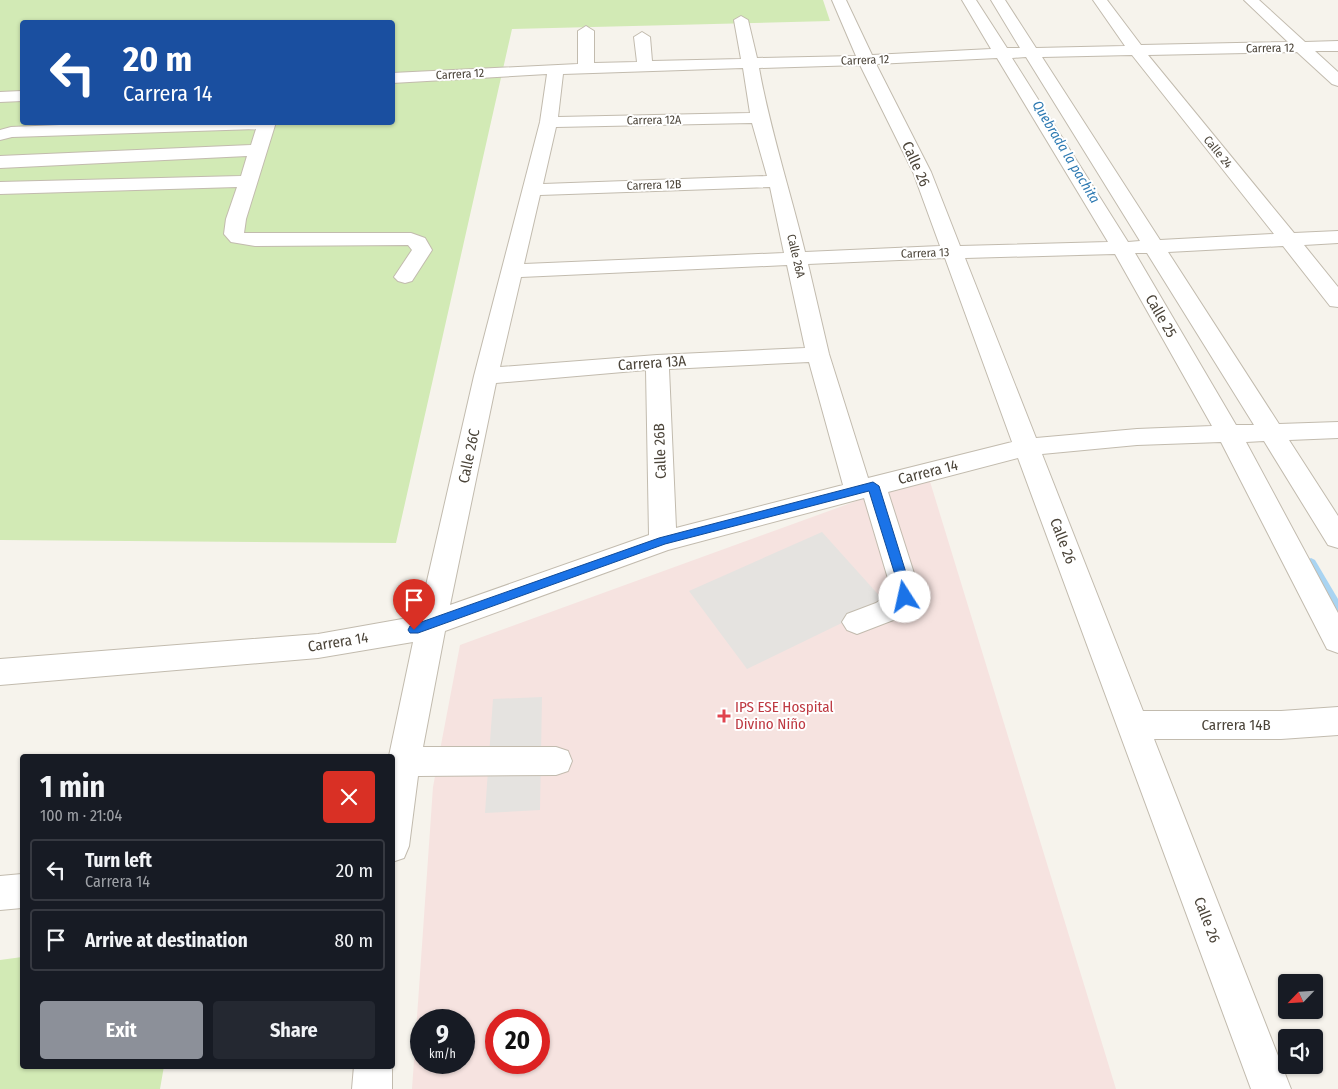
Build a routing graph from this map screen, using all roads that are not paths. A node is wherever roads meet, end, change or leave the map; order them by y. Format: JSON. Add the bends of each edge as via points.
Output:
{"nodes":[{"id":1,"x":839,"y":0,"type":"edge"},
{"id":2,"x":969,"y":0,"type":"edge"},
{"id":3,"x":998,"y":0,"type":"edge"},
{"id":4,"x":1100,"y":0,"type":"edge"},
{"id":5,"x":1251,"y":0,"type":"edge"},
{"id":6,"x":741,"y":20,"type":"dead end"},
{"id":7,"x":586,"y":31,"type":"dead end"},
{"id":8,"x":642,"y":37,"type":"dead end"},
{"id":9,"x":1338,"y":46,"type":"edge"},
{"id":10,"x":1299,"y":47,"type":"junction"},
{"id":11,"x":1136,"y":51,"type":"junction"},
{"id":12,"x":1030,"y":53,"type":"junction"},
{"id":13,"x":1003,"y":54,"type":"junction"},
{"id":14,"x":866,"y":60,"type":"junction"},
{"id":15,"x":750,"y":63,"type":"junction"},
{"id":16,"x":645,"y":67,"type":"junction"},
{"id":17,"x":556,"y":69,"type":"junction"},
{"id":18,"x":586,"y":69,"type":"junction"},
{"id":19,"x":395,"y":78,"type":"edge"},
{"id":20,"x":1338,"y":81,"type":"edge"},
{"id":21,"x":20,"y":96,"type":"edge"},
{"id":22,"x":0,"y":98,"type":"edge"},
{"id":23,"x":759,"y":118,"type":"junction"},
{"id":24,"x":549,"y":122,"type":"junction"},
{"id":25,"x":210,"y":125,"type":"edge"},
{"id":26,"x":266,"y":125,"type":"edge"},
{"id":27,"x":0,"y":135,"type":"edge"},
{"id":28,"x":258,"y":150,"type":"junction"},
{"id":29,"x":0,"y":162,"type":"edge"},
{"id":30,"x":248,"y":181,"type":"junction"},
{"id":31,"x":778,"y":181,"type":"junction"},
{"id":32,"x":0,"y":188,"type":"edge"},
{"id":33,"x":531,"y":190,"type":"junction"},
{"id":34,"x":1338,"y":237,"type":"edge"},
{"id":35,"x":1288,"y":239,"type":"junction"},
{"id":36,"x":1152,"y":246,"type":"junction"},
{"id":37,"x":1122,"y":248,"type":"junction"},
{"id":38,"x":951,"y":252,"type":"junction"},
{"id":39,"x":796,"y":258,"type":"junction"},
{"id":40,"x":512,"y":271,"type":"junction"},
{"id":41,"x":405,"y":277,"type":"dead end"},
{"id":42,"x":1338,"y":301,"type":"edge"},
{"id":43,"x":818,"y":354,"type":"junction"},
{"id":44,"x":657,"y":362,"type":"junction"},
{"id":45,"x":486,"y":376,"type":"junction"},
{"id":46,"x":1338,"y":430,"type":"edge"},
{"id":47,"x":1270,"y":431,"type":"junction"},
{"id":48,"x":1229,"y":434,"type":"junction"},
{"id":49,"x":1027,"y":447,"type":"junction"},
{"id":50,"x":866,"y":488,"type":"junction"},
{"id":51,"x":1338,"y":538,"type":"edge"},
{"id":52,"x":663,"y":540,"type":"junction"},
{"id":53,"x":857,"y":622,"type":"dead end"},
{"id":54,"x":432,"y":623,"type":"junction"},
{"id":55,"x":1338,"y":641,"type":"edge"},
{"id":56,"x":0,"y":672,"type":"edge"},
{"id":57,"x":1338,"y":721,"type":"edge"},
{"id":58,"x":1133,"y":725,"type":"junction"},
{"id":59,"x":556,"y":761,"type":"dead end"},
{"id":60,"x":404,"y":762,"type":"junction"},
{"id":61,"x":395,"y":818,"type":"edge"},
{"id":62,"x":20,"y":892,"type":"edge"},
{"id":63,"x":0,"y":894,"type":"edge"},
{"id":64,"x":374,"y":1069,"type":"edge"},
{"id":65,"x":372,"y":1089,"type":"edge"},
{"id":66,"x":1271,"y":1089,"type":"edge"}],
"edges":[{"from":1,"to":14,"type":"street","name":"Calle 26"},
{"from":2,"to":13,"type":"street","name":"Calle 25"},
{"from":3,"to":12,"type":"street"},
{"from":4,"to":11,"type":"street","name":"Calle 24"},
{"from":5,"to":10,"type":"street"},
{"from":6,"to":15,"type":"street","name":"Calle 26A"},
{"from":7,"to":18,"type":"street"},
{"from":8,"to":16,"type":"street"},
{"from":9,"to":10,"type":"street","name":"Carrera 12"},
{"from":10,"to":11,"type":"street","name":"Carrera 12"},
{"from":10,"to":20,"type":"street"},
{"from":11,"to":12,"type":"street","name":"Carrera 12"},
{"from":11,"to":35,"type":"street","name":"Calle 24"},
{"from":12,"to":13,"type":"street","name":"Carrera 12"},
{"from":12,"to":36,"type":"street"},
{"from":13,"to":14,"type":"street","name":"Carrera 12"},
{"from":13,"to":37,"type":"street","name":"Calle 25"},
{"from":14,"to":15,"type":"street","name":"Carrera 12"},
{"from":14,"to":38,"type":"street","name":"Calle 26","via":[[922,172]]},
{"from":15,"to":16,"type":"street","name":"Carrera 12"},
{"from":15,"to":23,"type":"street","name":"Calle 26A"},
{"from":16,"to":18,"type":"street","name":"Carrera 12"},
{"from":17,"to":18,"type":"street","name":"Carrera 12"},
{"from":17,"to":19,"type":"street","name":"Carrera 12"},
{"from":17,"to":24,"type":"street","name":"Calle 26C"},
{"from":21,"to":22,"type":"street"},
{"from":23,"to":24,"type":"street","name":"Carrera 12A"},
{"from":23,"to":31,"type":"street","name":"Calle 26A"},
{"from":24,"to":33,"type":"street","name":"Calle 26C"},
{"from":25,"to":27,"type":"street"},
{"from":26,"to":28,"type":"street"},
{"from":28,"to":29,"type":"street"},
{"from":28,"to":30,"type":"street"},
{"from":30,"to":32,"type":"street"},
{"from":30,"to":41,"type":"street","via":[[236,219],[234,234],[238,238],[411,239],[418,242],[422,250]]},
{"from":31,"to":33,"type":"street","name":"Carrera 12B"},
{"from":31,"to":39,"type":"street","name":"Calle 26A"},
{"from":33,"to":40,"type":"street","name":"Calle 26C"},
{"from":34,"to":35,"type":"street","name":"Carrera 13"},
{"from":35,"to":36,"type":"street","name":"Carrera 13"},
{"from":35,"to":42,"type":"street","name":"Calle 24"},
{"from":36,"to":37,"type":"street","name":"Carrera 13"},
{"from":36,"to":47,"type":"street"},
{"from":37,"to":38,"type":"street","name":"Carrera 13"},
{"from":37,"to":48,"type":"street","name":"Calle 25"},
{"from":38,"to":39,"type":"street","name":"Carrera 13"},
{"from":38,"to":49,"type":"street","name":"Calle 26"},
{"from":39,"to":40,"type":"street","name":"Carrera 13"},
{"from":39,"to":43,"type":"street","name":"Calle 26A"},
{"from":40,"to":45,"type":"street","name":"Calle 26C"},
{"from":43,"to":44,"type":"street","name":"Carrera 13A"},
{"from":43,"to":50,"type":"street","name":"Calle 26A"},
{"from":44,"to":45,"type":"street","name":"Carrera 13A"},
{"from":44,"to":52,"type":"street","name":"Calle 26B"},
{"from":45,"to":54,"type":"street","name":"Calle 26C"},
{"from":46,"to":47,"type":"street","name":"Carrera 14"},
{"from":47,"to":48,"type":"street","name":"Carrera 14"},
{"from":47,"to":51,"type":"street"},
{"from":48,"to":49,"type":"street","name":"Carrera 14","via":[[1137,437]]},
{"from":48,"to":55,"type":"street","name":"Calle 25"},
{"from":49,"to":50,"type":"street","name":"Carrera 14"},
{"from":49,"to":58,"type":"street","name":"Calle 26"},
{"from":50,"to":52,"type":"street","name":"Carrera 14"},
{"from":50,"to":53,"type":"street","name":"Calle 26A","via":[[906,592],[897,605]]},
{"from":52,"to":54,"type":"street","name":"Carrera 14"},
{"from":54,"to":56,"type":"street","name":"Carrera 14","via":[[414,630],[318,646]]},
{"from":54,"to":60,"type":"street","name":"Calle 26C"},
{"from":57,"to":58,"type":"street","name":"Carrera 14B","via":[[1281,726]]},
{"from":58,"to":66,"type":"street","name":"Calle 26"},
{"from":59,"to":60,"type":"street"},
{"from":60,"to":61,"type":"street","name":"Calle 26C"},
{"from":62,"to":63,"type":"street"},
{"from":64,"to":65,"type":"street"}]}
